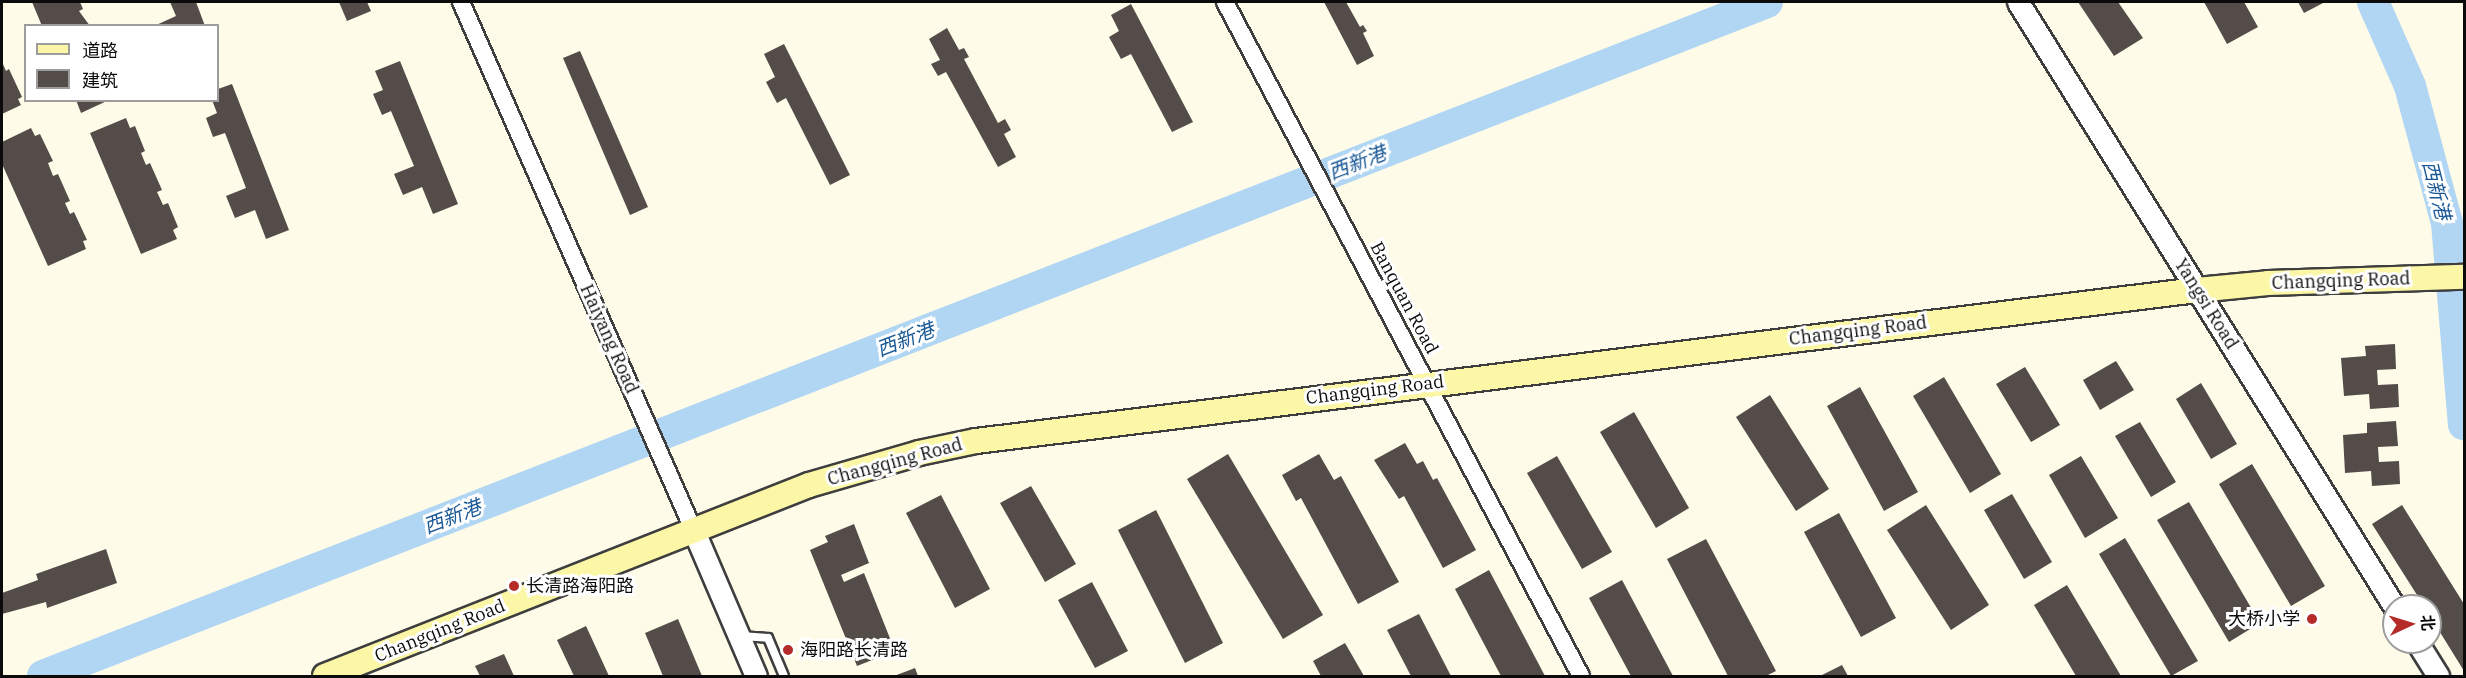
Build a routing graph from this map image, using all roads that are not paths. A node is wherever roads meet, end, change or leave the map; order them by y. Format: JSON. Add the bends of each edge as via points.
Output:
{"nodes":[{"id":1,"x":461,"y":2,"type":"edge"},
{"id":2,"x":1225,"y":2,"type":"edge"},
{"id":3,"x":2018,"y":2,"type":"edge"},
{"id":4,"x":2464,"y":277,"type":"edge"},
{"id":5,"x":2197,"y":290,"type":"junction"},
{"id":6,"x":1427,"y":384,"type":"junction"},
{"id":7,"x":693,"y":530,"type":"junction"},
{"id":8,"x":2387,"y":594,"type":"edge"},
{"id":9,"x":739,"y":636,"type":"junction"},
{"id":10,"x":2424,"y":654,"type":"edge"},
{"id":11,"x":325,"y":676,"type":"edge"},
{"id":12,"x":756,"y":676,"type":"edge"},
{"id":13,"x":784,"y":676,"type":"edge"},
{"id":14,"x":1581,"y":676,"type":"edge"},
{"id":15,"x":2438,"y":676,"type":"edge"}],
"edges":[{"from":1,"to":7,"type":"street","name":"Haiyang Road"},
{"from":2,"to":6,"type":"street","name":"Banquan Road"},
{"from":3,"to":5,"type":"street","name":"Yangsi Road"},
{"from":4,"to":5,"type":"main road","name":"Changqing Road","via":[[2268,283]]},
{"from":5,"to":6,"type":"main road","name":"Changqing Road"},
{"from":5,"to":8,"type":"street","name":"Yangsi Road"},
{"from":6,"to":7,"type":"main road","name":"Changqing Road","via":[[976,441],[864,467]]},
{"from":6,"to":14,"type":"street","name":"Banquan Road"},
{"from":7,"to":9,"type":"street","name":"Haiyang Road"},
{"from":7,"to":11,"type":"main road","name":"Changqing Road"},
{"from":9,"to":12,"type":"street","name":"Haiyang Road"},
{"from":9,"to":13,"type":"lane","via":[[768,638]]},
{"from":10,"to":15,"type":"street"}]}
